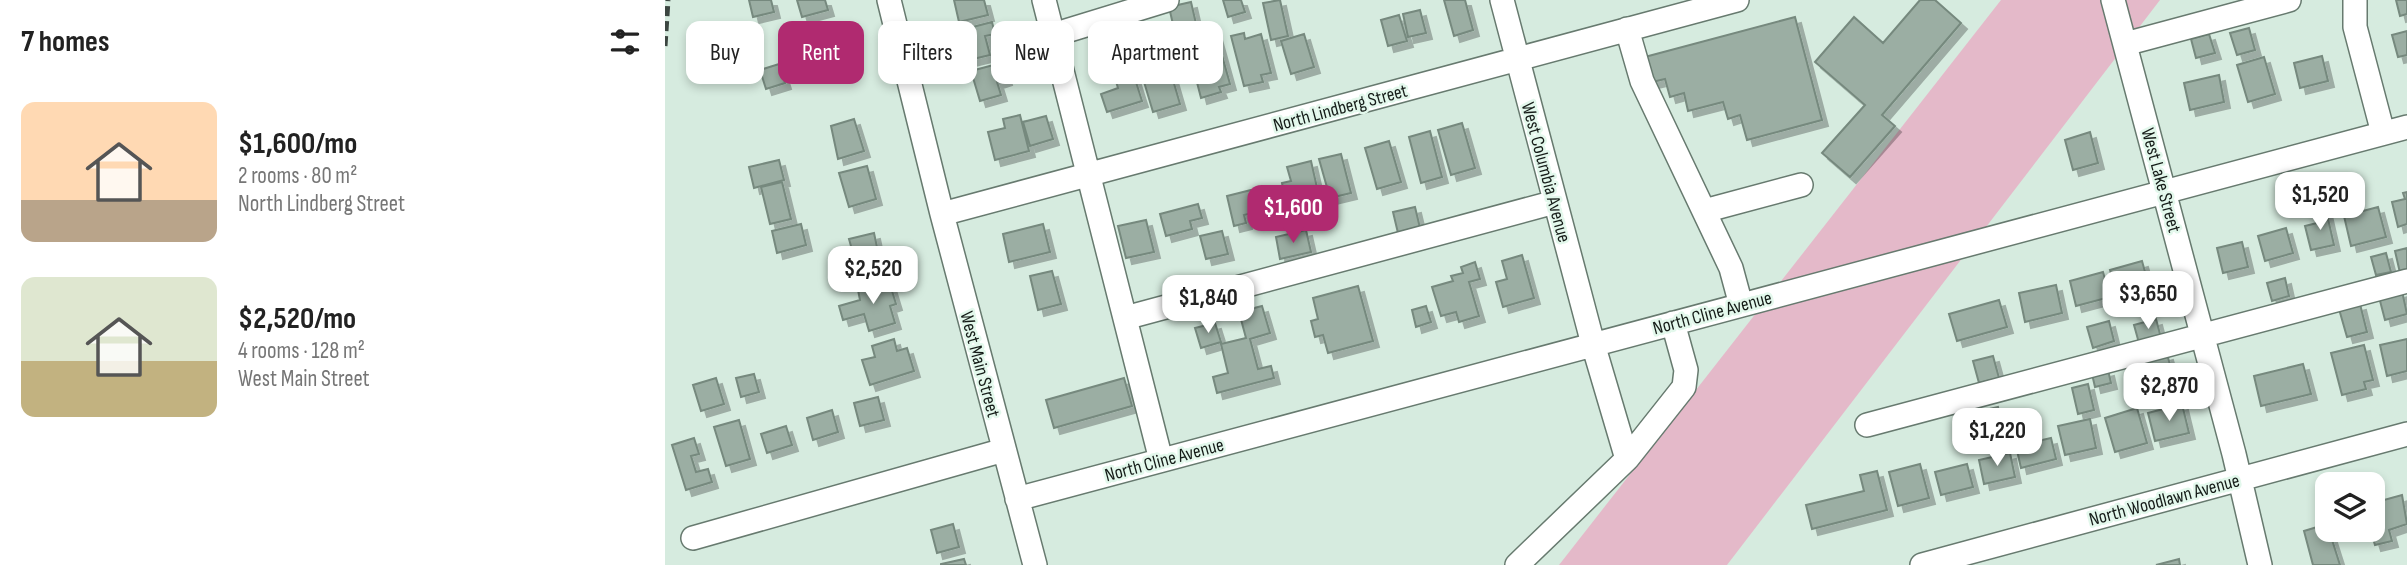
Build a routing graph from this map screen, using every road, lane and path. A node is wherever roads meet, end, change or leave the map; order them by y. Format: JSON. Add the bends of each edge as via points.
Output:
{"nodes":[{"id":1,"x":889,"y":0,"type":"edge"},
{"id":2,"x":1044,"y":0,"type":"edge"},
{"id":3,"x":1167,"y":0,"type":"edge"},
{"id":4,"x":1502,"y":0,"type":"edge"},
{"id":5,"x":1737,"y":0,"type":"edge"},
{"id":6,"x":2113,"y":0,"type":"edge"},
{"id":7,"x":2289,"y":0,"type":"edge"},
{"id":8,"x":2355,"y":0,"type":"edge"},
{"id":9,"x":1049,"y":21,"type":"edge"},
{"id":10,"x":1074,"y":29,"type":"edge"},
{"id":11,"x":1627,"y":29,"type":"junction"},
{"id":12,"x":2125,"y":44,"type":"junction"},
{"id":13,"x":1517,"y":59,"type":"junction"},
{"id":14,"x":1066,"y":84,"type":"edge"},
{"id":15,"x":2407,"y":127,"type":"edge"},
{"id":16,"x":2382,"y":133,"type":"junction"},
{"id":17,"x":1089,"y":174,"type":"junction"},
{"id":18,"x":1801,"y":185,"type":"dead end"},
{"id":19,"x":2165,"y":191,"type":"junction"},
{"id":20,"x":1555,"y":202,"type":"junction"},
{"id":21,"x":1704,"y":211,"type":"junction"},
{"id":22,"x":942,"y":214,"type":"junction"},
{"id":23,"x":2407,"y":281,"type":"edge"},
{"id":24,"x":1741,"y":305,"type":"junction"},
{"id":25,"x":1125,"y":318,"type":"junction"},
{"id":26,"x":1673,"y":323,"type":"junction"},
{"id":27,"x":2203,"y":335,"type":"junction"},
{"id":28,"x":1593,"y":344,"type":"junction"},
{"id":29,"x":1867,"y":425,"type":"dead end"},
{"id":30,"x":2407,"y":434,"type":"edge"},
{"id":31,"x":1004,"y":450,"type":"junction"},
{"id":32,"x":1627,"y":459,"type":"junction"},
{"id":33,"x":1161,"y":460,"type":"junction"},
{"id":34,"x":2239,"y":479,"type":"junction"},
{"id":35,"x":1017,"y":499,"type":"junction"},
{"id":36,"x":693,"y":538,"type":"dead end"},
{"id":37,"x":1035,"y":565,"type":"edge"},
{"id":38,"x":1517,"y":565,"type":"edge"},
{"id":39,"x":1922,"y":565,"type":"edge"},
{"id":40,"x":2260,"y":565,"type":"edge"}],
"edges":[{"from":1,"to":22,"type":"street","name":"West Main Street"},
{"from":2,"to":9,"type":"street"},
{"from":3,"to":10,"type":"street"},
{"from":4,"to":13,"type":"street","name":"West Columbia Avenue"},
{"from":5,"to":11,"type":"street","name":"North Lindberg Street"},
{"from":6,"to":12,"type":"street","name":"West Lake Street"},
{"from":7,"to":12,"type":"street"},
{"from":8,"to":16,"type":"street","via":[[2355,27]]},
{"from":11,"to":13,"type":"street","name":"North Lindberg Street"},
{"from":11,"to":21,"type":"street","via":[[1642,81]]},
{"from":12,"to":19,"type":"street","name":"West Lake Street"},
{"from":13,"to":17,"type":"street","name":"North Lindberg Street"},
{"from":13,"to":20,"type":"street","name":"West Columbia Avenue"},
{"from":14,"to":17,"type":"street"},
{"from":15,"to":16,"type":"street","name":"North Cline Avenue"},
{"from":16,"to":19,"type":"street","name":"North Cline Avenue"},
{"from":17,"to":22,"type":"street","name":"North Lindberg Street"},
{"from":17,"to":25,"type":"street"},
{"from":18,"to":21,"type":"street"},
{"from":19,"to":24,"type":"street","name":"North Cline Avenue"},
{"from":19,"to":27,"type":"street","name":"West Lake Street"},
{"from":20,"to":25,"type":"street"},
{"from":20,"to":28,"type":"street","name":"West Columbia Avenue"},
{"from":21,"to":24,"type":"street","via":[[1731,268]]},
{"from":22,"to":31,"type":"street","name":"West Main Street"},
{"from":23,"to":27,"type":"street"},
{"from":24,"to":26,"type":"street","name":"North Cline Avenue"},
{"from":25,"to":33,"type":"street"},
{"from":26,"to":28,"type":"street","name":"North Cline Avenue"},
{"from":26,"to":32,"type":"street","via":[[1686,370],[1684,387]]},
{"from":27,"to":29,"type":"street"},
{"from":27,"to":34,"type":"street","name":"West Lake Street"},
{"from":28,"to":32,"type":"street","name":"West Columbia Avenue"},
{"from":28,"to":33,"type":"street","name":"North Cline Avenue"},
{"from":30,"to":34,"type":"street","name":"North Woodlawn Avenue"},
{"from":31,"to":35,"type":"street","name":"West Main Street"},
{"from":31,"to":36,"type":"street"},
{"from":32,"to":38,"type":"street"},
{"from":33,"to":35,"type":"street","name":"North Cline Avenue"},
{"from":34,"to":39,"type":"street","name":"North Woodlawn Avenue"},
{"from":34,"to":40,"type":"street","name":"West Lake Street"},
{"from":35,"to":37,"type":"street","name":"West Main Street"}]}
